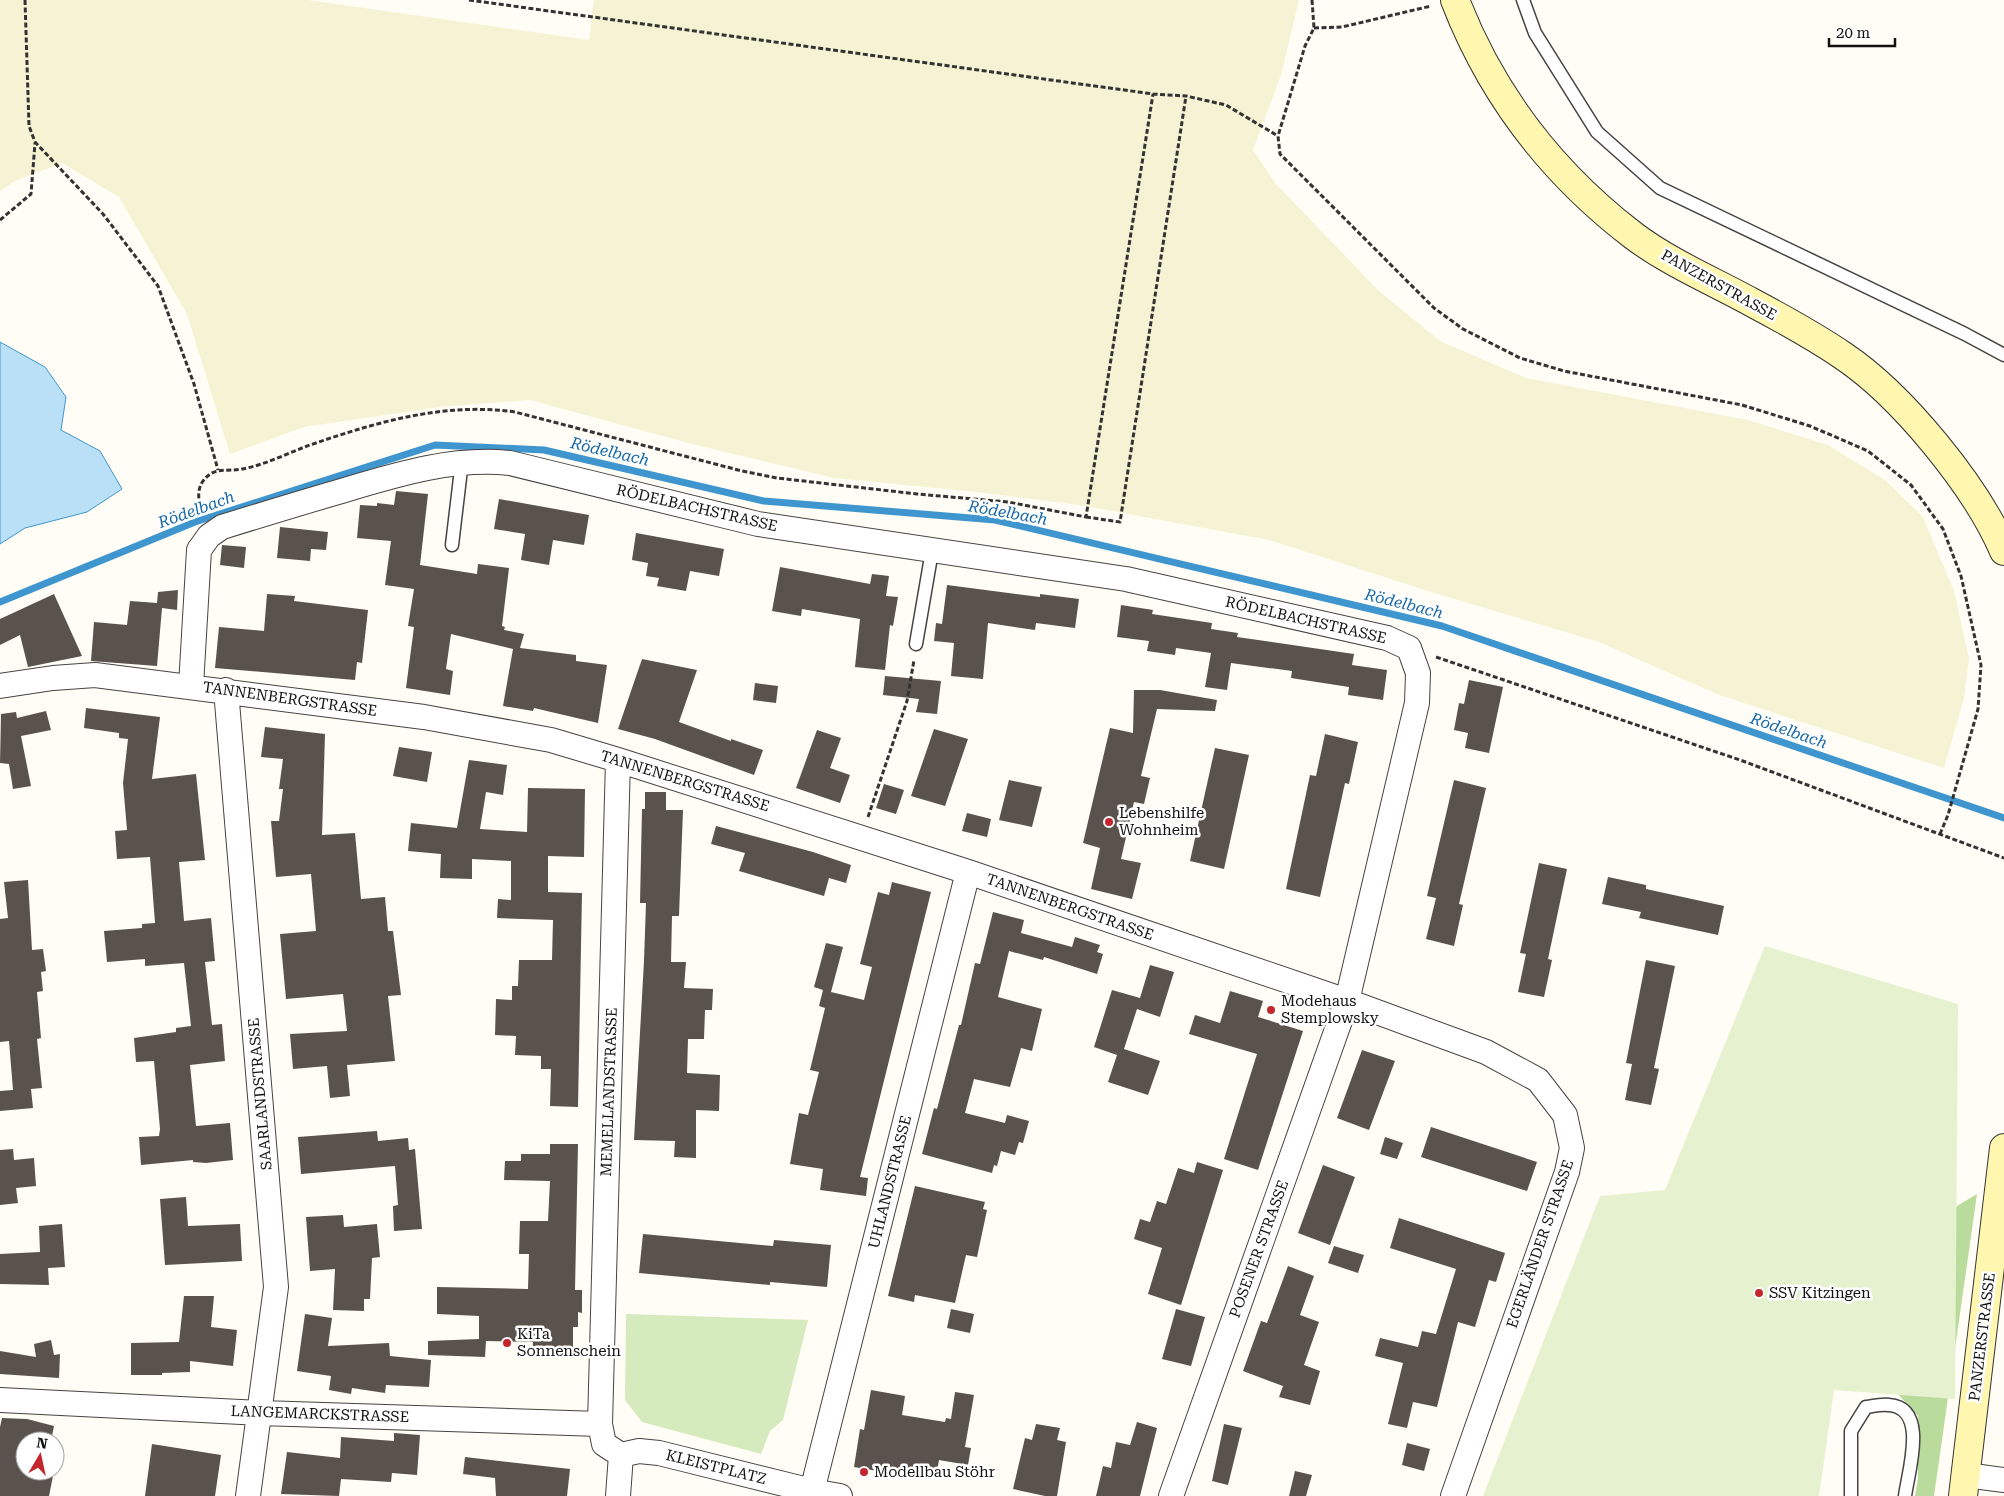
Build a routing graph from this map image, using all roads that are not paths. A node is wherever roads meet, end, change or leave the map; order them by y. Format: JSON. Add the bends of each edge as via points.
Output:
{"nodes":[{"id":1,"x":1455,"y":0,"type":"edge"},
{"id":2,"x":1522,"y":0,"type":"edge"},
{"id":3,"x":2004,"y":355,"type":"edge"},
{"id":4,"x":462,"y":461,"type":"junction"},
{"id":5,"x":452,"y":545,"type":"dead end"},
{"id":6,"x":932,"y":551,"type":"junction"},
{"id":7,"x":2004,"y":551,"type":"edge"},
{"id":8,"x":916,"y":644,"type":"road end"},
{"id":9,"x":0,"y":686,"type":"edge"},
{"id":10,"x":191,"y":686,"type":"junction"},
{"id":11,"x":226,"y":690,"type":"junction"},
{"id":12,"x":618,"y":760,"type":"junction"},
{"id":13,"x":968,"y":872,"type":"junction"},
{"id":14,"x":1346,"y":1001,"type":"junction"},
{"id":15,"x":2004,"y":1148,"type":"edge"},
{"id":16,"x":0,"y":1400,"type":"edge"},
{"id":17,"x":261,"y":1413,"type":"junction"},
{"id":18,"x":600,"y":1424,"type":"junction"},
{"id":19,"x":621,"y":1454,"type":"junction"},
{"id":20,"x":2004,"y":1480,"type":"edge"},
{"id":21,"x":1965,"y":1485,"type":"edge"},
{"id":22,"x":812,"y":1491,"type":"junction"},
{"id":23,"x":248,"y":1496,"type":"edge"},
{"id":24,"x":618,"y":1496,"type":"edge"},
{"id":25,"x":840,"y":1496,"type":"edge"},
{"id":26,"x":1171,"y":1496,"type":"edge"},
{"id":27,"x":1453,"y":1496,"type":"edge"},
{"id":28,"x":1851,"y":1496,"type":"edge"},
{"id":29,"x":1905,"y":1496,"type":"edge"}],
"edges":[{"from":1,"to":7,"type":"main road","name":"PANZERSTRASSE","via":[[1490,75],[1536,144],[1590,199],[1635,237],[1843,356],[1886,391],[1941,452]]},
{"from":2,"to":3,"type":"lane","via":[[1535,33],[1597,132],[1660,188]]},
{"from":4,"to":5,"type":"lane"},
{"from":4,"to":6,"type":"street","name":"RÖDELBACHSTRASSE","via":[[510,462],[758,524]]},
{"from":4,"to":10,"type":"street","name":"RÖDELBACHSTRASSE","via":[[394,475],[222,527],[209,536],[199,550]]},
{"from":6,"to":8,"type":"lane"},
{"from":6,"to":14,"type":"street","name":"RÖDELBACHSTRASSE","via":[[1126,579],[1387,638],[1410,648],[1418,673],[1417,702]]},
{"from":9,"to":10,"type":"street","name":"TANNENBERGSTRASSE","via":[[95,675]]},
{"from":10,"to":11,"type":"street","name":"TANNENBERGSTRASSE"},
{"from":11,"to":12,"type":"street","name":"TANNENBERGSTRASSE","via":[[424,716],[550,740]]},
{"from":11,"to":17,"type":"street","name":"SAARLANDSTRASSE","via":[[276,1287]]},
{"from":12,"to":13,"type":"street","name":"TANNENBERGSTRASSE"},
{"from":12,"to":18,"type":"street","name":"MEMELLANDSTRASSE"},
{"from":13,"to":14,"type":"street","name":"TANNENBERGSTRASSE"},
{"from":13,"to":22,"type":"street","name":"UHLANDSTRASSE"},
{"from":14,"to":26,"type":"street","name":"POSENER STRASSE"},
{"from":14,"to":27,"type":"street","name":"EGERLÄNDER STRASSE","via":[[1486,1052],[1538,1080],[1565,1115],[1572,1148],[1567,1172]]},
{"from":15,"to":21,"type":"main road","name":"PANZERSTRASSE"},
{"from":16,"to":17,"type":"street","name":"LANGEMARCKSTRASSE"},
{"from":17,"to":18,"type":"street","name":"LANGEMARCKSTRASSE"},
{"from":17,"to":23,"type":"street","name":"SAARLANDSTRASSE"},
{"from":18,"to":19,"type":"street","via":[[604,1444]]},
{"from":19,"to":22,"type":"street","name":"KLEISTPLATZ","via":[[639,1451],[659,1453]]},
{"from":19,"to":24,"type":"street"},
{"from":20,"to":21,"type":"street"},
{"from":22,"to":25,"type":"street","name":"KLEISTPLATZ"},
{"from":28,"to":29,"type":"lane","via":[[1851,1431],[1866,1407],[1891,1404],[1906,1413],[1913,1425],[1915,1442]]}]}
